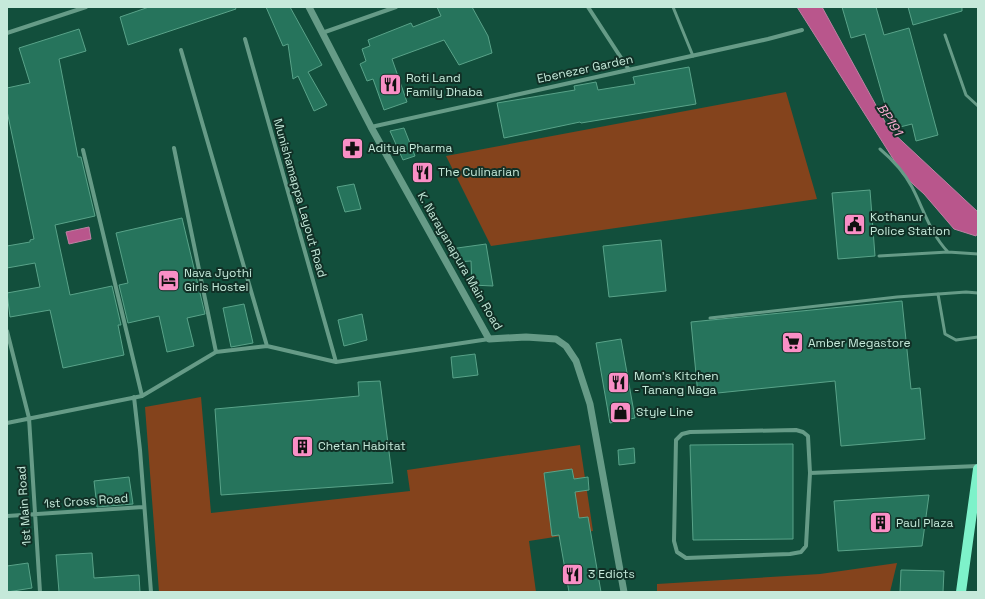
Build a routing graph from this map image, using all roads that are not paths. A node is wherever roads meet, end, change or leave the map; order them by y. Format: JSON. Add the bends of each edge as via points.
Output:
{"nodes":[{"id":1,"x":86,"y":7,"type":"edge"},
{"id":2,"x":309,"y":7,"type":"edge"},
{"id":3,"x":396,"y":7,"type":"edge"},
{"id":4,"x":588,"y":7,"type":"edge"},
{"id":5,"x":673,"y":7,"type":"edge"},
{"id":6,"x":802,"y":30,"type":"dead end"},
{"id":7,"x":7,"y":32,"type":"edge"},
{"id":8,"x":322,"y":33,"type":"junction"},
{"id":9,"x":945,"y":35,"type":"dead end"},
{"id":10,"x":245,"y":39,"type":"dead end"},
{"id":11,"x":181,"y":50,"type":"dead end"},
{"id":12,"x":694,"y":56,"type":"junction"},
{"id":13,"x":629,"y":70,"type":"junction"},
{"id":14,"x":978,"y":106,"type":"edge"},
{"id":15,"x":371,"y":127,"type":"junction"},
{"id":16,"x":174,"y":148,"type":"dead end"},
{"id":17,"x":83,"y":150,"type":"dead end"},
{"id":18,"x":880,"y":150,"type":"dead end"},
{"id":19,"x":948,"y":252,"type":"junction"},
{"id":20,"x":978,"y":254,"type":"edge"},
{"id":21,"x":879,"y":256,"type":"dead end"},
{"id":22,"x":978,"y":293,"type":"edge"},
{"id":23,"x":938,"y":294,"type":"junction"},
{"id":24,"x":710,"y":318,"type":"dead end"},
{"id":25,"x":7,"y":331,"type":"edge"},
{"id":26,"x":978,"y":337,"type":"edge"},
{"id":27,"x":489,"y":339,"type":"junction"},
{"id":28,"x":267,"y":346,"type":"junction"},
{"id":29,"x":216,"y":352,"type":"junction"},
{"id":30,"x":336,"y":362,"type":"junction"},
{"id":31,"x":142,"y":396,"type":"junction"},
{"id":32,"x":134,"y":397,"type":"junction"},
{"id":33,"x":29,"y":418,"type":"junction"},
{"id":34,"x":7,"y":423,"type":"edge"},
{"id":35,"x":978,"y":466,"type":"edge"},
{"id":36,"x":978,"y":470,"type":"edge"},
{"id":37,"x":810,"y":473,"type":"junction"},
{"id":38,"x":143,"y":507,"type":"junction"},
{"id":39,"x":35,"y":514,"type":"junction"},
{"id":40,"x":7,"y":516,"type":"edge"},
{"id":41,"x":40,"y":592,"type":"edge"},
{"id":42,"x":150,"y":592,"type":"edge"},
{"id":43,"x":624,"y":592,"type":"edge"},
{"id":44,"x":961,"y":592,"type":"edge"}],
"edges":[{"from":1,"to":7,"type":"street"},
{"from":2,"to":8,"type":"street","name":"K. Narayanapura Main Road"},
{"from":3,"to":8,"type":"street"},
{"from":4,"to":13,"type":"street"},
{"from":5,"to":12,"type":"lane"},
{"from":6,"to":12,"type":"street","name":"Ebenezer Garden"},
{"from":8,"to":15,"type":"street","name":"K. Narayanapura Main Road"},
{"from":9,"to":14,"type":"lane","via":[[966,95]]},
{"from":10,"to":30,"type":"street","name":"Munishamappa Layout Road"},
{"from":11,"to":28,"type":"street"},
{"from":12,"to":13,"type":"street","name":"Ebenezer Garden"},
{"from":13,"to":15,"type":"street","name":"Ebenezer Garden"},
{"from":15,"to":27,"type":"street","name":"K. Narayanapura Main Road"},
{"from":16,"to":29,"type":"street"},
{"from":17,"to":31,"type":"street"},
{"from":18,"to":19,"type":"lane","via":[[896,163],[911,186],[936,240]]},
{"from":19,"to":20,"type":"lane"},
{"from":19,"to":21,"type":"lane"},
{"from":22,"to":23,"type":"lane"},
{"from":23,"to":24,"type":"lane"},
{"from":23,"to":26,"type":"lane","via":[[945,334],[956,340]]},
{"from":25,"to":33,"type":"street","name":"1st Main Road"},
{"from":27,"to":30,"type":"street"},
{"from":27,"to":43,"type":"street","name":"K. Narayanapura Main Road","via":[[556,339],[566,346],[576,361],[590,404]]},
{"from":28,"to":29,"type":"street"},
{"from":28,"to":30,"type":"street"},
{"from":29,"to":31,"type":"street"},
{"from":31,"to":32,"type":"street"},
{"from":32,"to":33,"type":"street"},
{"from":32,"to":38,"type":"street"},
{"from":33,"to":34,"type":"street"},
{"from":33,"to":39,"type":"street","name":"1st Main Road"},
{"from":35,"to":37,"type":"street"},
{"from":36,"to":44,"type":"main road"},
{"from":37,"to":37,"type":"street","via":[[808,436],[803,432],[796,430],[682,434],[676,440],[674,541],[677,552],[686,558],[801,552],[806,546]]},
{"from":38,"to":39,"type":"street","name":"1st Cross Road"},
{"from":38,"to":42,"type":"street"},
{"from":39,"to":40,"type":"street","name":"1st Cross Road"},
{"from":39,"to":41,"type":"street","name":"1st Main Road"}]}
